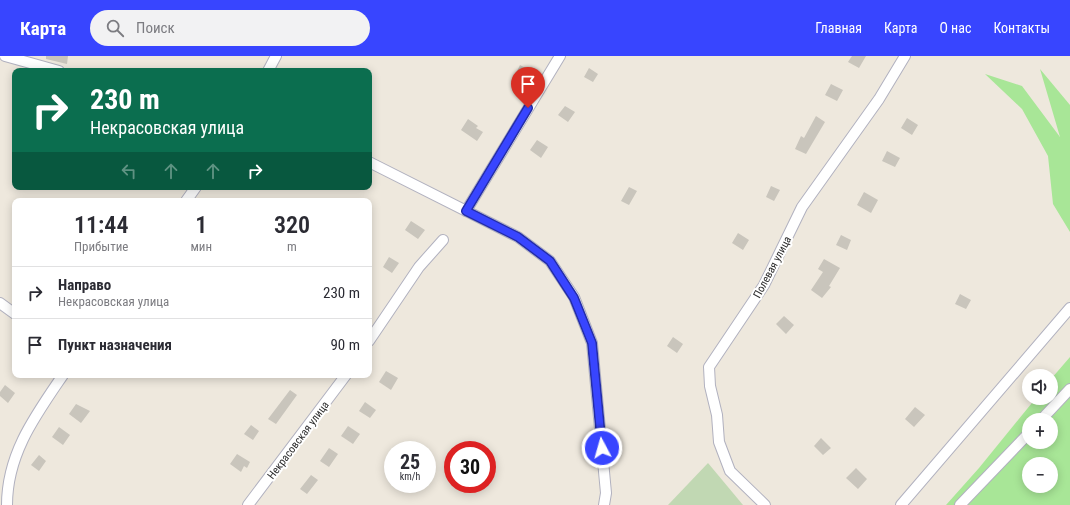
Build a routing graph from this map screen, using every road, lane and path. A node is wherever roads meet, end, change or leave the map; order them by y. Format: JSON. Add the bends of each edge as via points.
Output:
{"nodes":[{"id":1,"x":5,"y":56,"type":"edge"},
{"id":2,"x":276,"y":56,"type":"edge"},
{"id":3,"x":560,"y":56,"type":"edge"},
{"id":4,"x":905,"y":56,"type":"edge"},
{"id":5,"x":48,"y":68,"type":"edge"},
{"id":6,"x":270,"y":68,"type":"edge"},
{"id":7,"x":372,"y":164,"type":"edge"},
{"id":8,"x":466,"y":211,"type":"junction"},
{"id":9,"x":443,"y":240,"type":"dead end"},
{"id":10,"x":0,"y":303,"type":"edge"},
{"id":11,"x":1070,"y":308,"type":"edge"},
{"id":12,"x":12,"y":312,"type":"edge"},
{"id":13,"x":372,"y":337,"type":"edge"},
{"id":14,"x":61,"y":378,"type":"edge"},
{"id":15,"x":344,"y":378,"type":"edge"},
{"id":16,"x":1070,"y":389,"type":"edge"},
{"id":17,"x":1048,"y":413,"type":"edge"},
{"id":18,"x":1022,"y":440,"type":"edge"},
{"id":19,"x":7,"y":505,"type":"edge"},
{"id":20,"x":248,"y":505,"type":"edge"},
{"id":21,"x":604,"y":505,"type":"edge"},
{"id":22,"x":766,"y":505,"type":"edge"},
{"id":23,"x":901,"y":505,"type":"edge"},
{"id":24,"x":960,"y":505,"type":"edge"}],
"edges":[{"from":1,"to":5,"type":"street"},
{"from":2,"to":6,"type":"street"},
{"from":3,"to":8,"type":"street"},
{"from":4,"to":22,"type":"street","name":"Полевая улица","via":[[879,99],[802,207],[764,285],[709,367],[719,442],[730,472]]},
{"from":7,"to":8,"type":"street"},
{"from":8,"to":21,"type":"street","via":[[518,237],[550,261],[574,298],[592,343],[606,493]]},
{"from":9,"to":13,"type":"street","via":[[419,267]]},
{"from":10,"to":12,"type":"street"},
{"from":11,"to":23,"type":"street"},
{"from":14,"to":19,"type":"street","via":[[34,416],[14,456],[7,489]]},
{"from":15,"to":20,"type":"street","name":"Некрасовская улица"},
{"from":16,"to":17,"type":"street"},
{"from":18,"to":24,"type":"street"}]}
